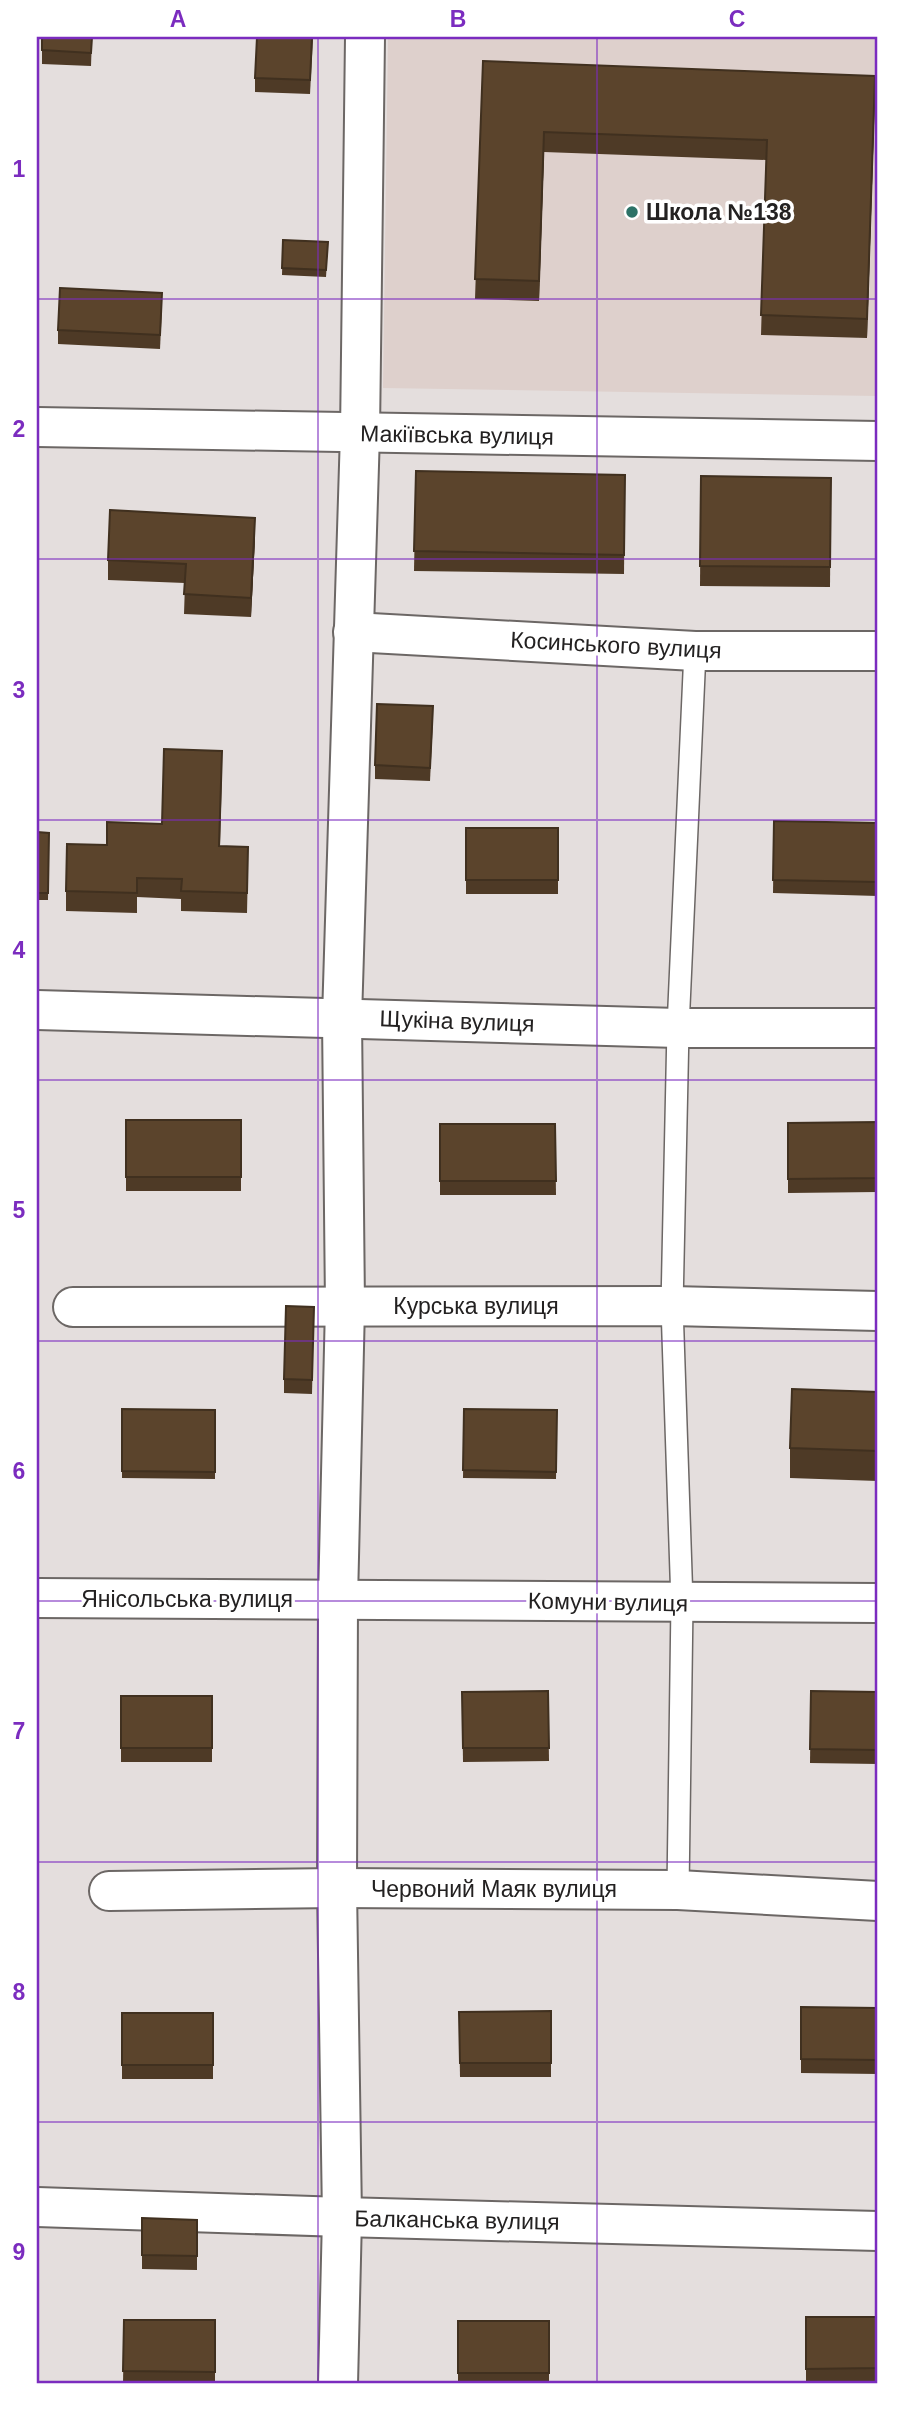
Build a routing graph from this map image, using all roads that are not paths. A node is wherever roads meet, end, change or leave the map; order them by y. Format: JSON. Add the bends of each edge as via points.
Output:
{"nodes":[{"id":1,"x":365,"y":37,"type":"edge"},
{"id":2,"x":37,"y":427,"type":"edge"},
{"id":3,"x":360,"y":433,"type":"junction"},
{"id":4,"x":878,"y":441,"type":"edge"},
{"id":5,"x":353,"y":632,"type":"junction"},
{"id":6,"x":695,"y":651,"type":"junction"},
{"id":7,"x":878,"y":651,"type":"edge"},
{"id":8,"x":37,"y":1010,"type":"edge"},
{"id":9,"x":342,"y":1018,"type":"junction"},
{"id":10,"x":678,"y":1028,"type":"junction"},
{"id":11,"x":878,"y":1028,"type":"edge"},
{"id":12,"x":345,"y":1306,"type":"junction"},
{"id":13,"x":672,"y":1306,"type":"junction"},
{"id":14,"x":73,"y":1307,"type":"dead end"},
{"id":15,"x":878,"y":1311,"type":"edge"},
{"id":16,"x":37,"y":1598,"type":"edge"},
{"id":17,"x":338,"y":1599,"type":"junction"},
{"id":18,"x":682,"y":1602,"type":"junction"},
{"id":19,"x":878,"y":1603,"type":"edge"},
{"id":20,"x":337,"y":1888,"type":"junction"},
{"id":21,"x":678,"y":1890,"type":"junction"},
{"id":22,"x":109,"y":1891,"type":"dead end"},
{"id":23,"x":878,"y":1901,"type":"edge"},
{"id":24,"x":37,"y":2207,"type":"edge"},
{"id":25,"x":342,"y":2217,"type":"junction"},
{"id":26,"x":878,"y":2231,"type":"edge"},
{"id":27,"x":338,"y":2384,"type":"edge"}],
"edges":[{"from":1,"to":3,"type":"street"},
{"from":2,"to":3,"type":"street","name":"Макіївська вулиця"},
{"from":3,"to":4,"type":"street","name":"Макіївська вулиця"},
{"from":3,"to":5,"type":"street"},
{"from":5,"to":6,"type":"street","name":"Косинського вулиця"},
{"from":5,"to":9,"type":"street"},
{"from":6,"to":7,"type":"street","name":"Косинського вулиця"},
{"from":6,"to":10,"type":"lane"},
{"from":8,"to":9,"type":"street","name":"Щукіна вулиця"},
{"from":9,"to":10,"type":"street","name":"Щукіна вулиця"},
{"from":9,"to":12,"type":"street"},
{"from":10,"to":11,"type":"street","name":"Щукіна вулиця"},
{"from":10,"to":13,"type":"lane"},
{"from":12,"to":13,"type":"street","name":"Курська вулиця"},
{"from":12,"to":14,"type":"street","name":"Курська вулиця"},
{"from":12,"to":17,"type":"street"},
{"from":13,"to":15,"type":"street","name":"Курська вулиця"},
{"from":13,"to":18,"type":"lane"},
{"from":16,"to":17,"type":"street","name":"Янісольська вулиця"},
{"from":17,"to":18,"type":"street","name":"Комуни вулиця"},
{"from":17,"to":20,"type":"street"},
{"from":18,"to":19,"type":"street","name":"Комуни вулиця"},
{"from":18,"to":21,"type":"lane"},
{"from":20,"to":21,"type":"street","name":"Червоний Маяк вулиця"},
{"from":20,"to":22,"type":"street","name":"Червоний Маяк вулиця"},
{"from":20,"to":25,"type":"street"},
{"from":21,"to":23,"type":"street","name":"Червоний Маяк вулиця"},
{"from":24,"to":25,"type":"street","name":"Балканська вулиця"},
{"from":25,"to":26,"type":"street","name":"Балканська вулиця"},
{"from":25,"to":27,"type":"street"}]}
